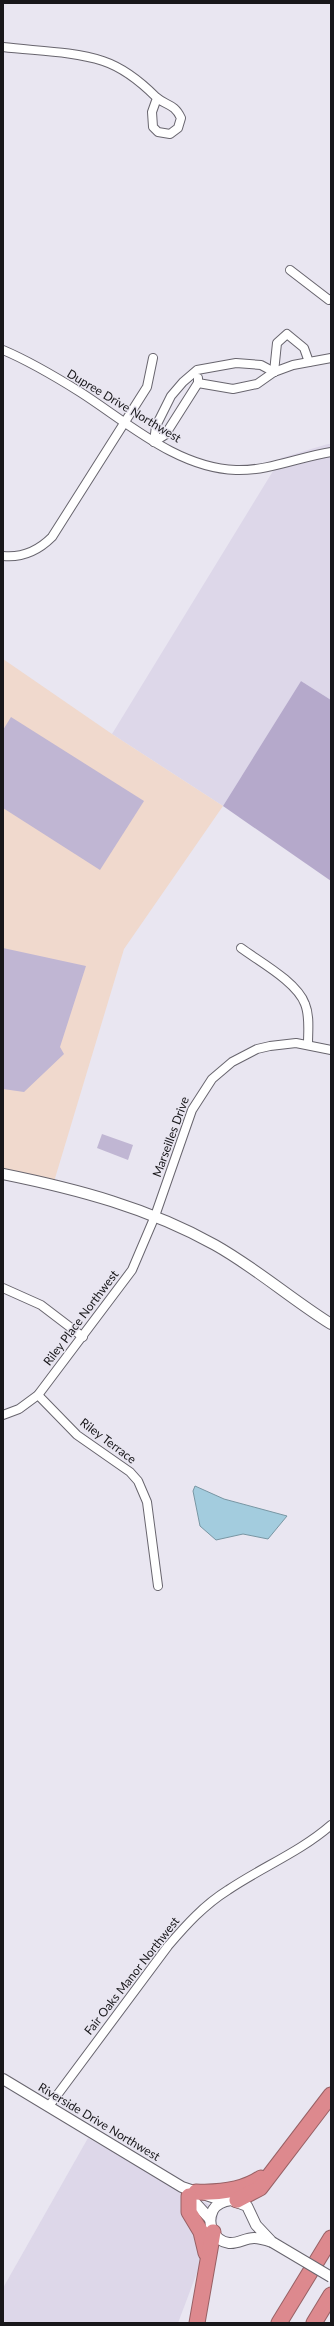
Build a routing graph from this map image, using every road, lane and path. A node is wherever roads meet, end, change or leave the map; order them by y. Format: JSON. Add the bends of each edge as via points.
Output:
{"nodes":[{"id":1,"x":3,"y":47,"type":"edge"},
{"id":2,"x":157,"y":98,"type":"junction"},
{"id":3,"x":290,"y":270,"type":"dead end"},
{"id":4,"x":331,"y":299,"type":"edge"},
{"id":5,"x":3,"y":350,"type":"edge"},
{"id":6,"x":153,"y":358,"type":"dead end"},
{"id":7,"x":331,"y":358,"type":"edge"},
{"id":8,"x":309,"y":362,"type":"junction"},
{"id":9,"x":197,"y":370,"type":"junction"},
{"id":10,"x":274,"y":372,"type":"junction"},
{"id":11,"x":198,"y":383,"type":"junction"},
{"id":12,"x":125,"y":422,"type":"junction"},
{"id":13,"x":154,"y":442,"type":"junction"},
{"id":14,"x":331,"y":452,"type":"edge"},
{"id":15,"x":3,"y":556,"type":"edge"},
{"id":16,"x":241,"y":948,"type":"dead end"},
{"id":17,"x":308,"y":1044,"type":"junction"},
{"id":18,"x":331,"y":1050,"type":"edge"},
{"id":19,"x":3,"y":1174,"type":"edge"},
{"id":20,"x":155,"y":1216,"type":"junction"},
{"id":21,"x":3,"y":1288,"type":"edge"},
{"id":22,"x":331,"y":1324,"type":"edge"},
{"id":23,"x":83,"y":1337,"type":"junction"},
{"id":24,"x":38,"y":1395,"type":"junction"},
{"id":25,"x":3,"y":1415,"type":"edge"},
{"id":26,"x":158,"y":1586,"type":"dead end"},
{"id":27,"x":331,"y":1825,"type":"edge"},
{"id":28,"x":3,"y":2079,"type":"edge"},
{"id":29,"x":331,"y":2096,"type":"edge"},
{"id":30,"x":49,"y":2106,"type":"junction"},
{"id":31,"x":278,"y":2165,"type":"junction"},
{"id":32,"x":189,"y":2192,"type":"junction"},
{"id":33,"x":230,"y":2201,"type":"junction"},
{"id":34,"x":211,"y":2226,"type":"junction"},
{"id":35,"x":331,"y":2238,"type":"edge"},
{"id":36,"x":272,"y":2242,"type":"junction"},
{"id":37,"x":207,"y":2269,"type":"junction"},
{"id":38,"x":331,"y":2277,"type":"edge"},
{"id":39,"x":331,"y":2295,"type":"edge"},
{"id":40,"x":197,"y":2323,"type":"edge"},
{"id":41,"x":279,"y":2323,"type":"edge"},
{"id":42,"x":314,"y":2323,"type":"edge"}],
"edges":[{"from":1,"to":2,"type":"street","via":[[103,61],[141,82]]},
{"from":2,"to":2,"type":"street","via":[[152,112],[153,127],[158,132],[170,134],[178,128],[181,118],[177,108]]},
{"from":3,"to":4,"type":"street"},
{"from":5,"to":12,"type":"street","name":"Dupree Drive Northwest","via":[[79,392]]},
{"from":6,"to":12,"type":"street","via":[[147,386]]},
{"from":7,"to":8,"type":"street"},
{"from":8,"to":10,"type":"street"},
{"from":8,"to":10,"type":"street","via":[[304,348],[287,334],[277,343]]},
{"from":9,"to":10,"type":"street","via":[[236,363],[261,365]]},
{"from":9,"to":11,"type":"street"},
{"from":9,"to":13,"type":"street","via":[[171,396],[156,426]]},
{"from":10,"to":11,"type":"street","via":[[257,384],[233,389]]},
{"from":11,"to":13,"type":"street","via":[[164,435]]},
{"from":12,"to":13,"type":"street","name":"Dupree Drive Northwest"},
{"from":12,"to":15,"type":"street","via":[[52,537],[44,545],[27,554]]},
{"from":13,"to":14,"type":"street","name":"Dupree Drive Northwest","via":[[210,466],[234,470],[265,468],[310,455]]},
{"from":16,"to":17,"type":"street","via":[[300,994],[308,1013]]},
{"from":17,"to":18,"type":"street","name":"Marseilles Drive"},
{"from":17,"to":20,"type":"street","name":"Marseilles Drive","via":[[283,1043],[257,1049],[232,1062],[212,1079],[192,1110]]},
{"from":19,"to":20,"type":"street","via":[[93,1195]]},
{"from":20,"to":22,"type":"street","via":[[216,1245]]},
{"from":20,"to":23,"type":"street","name":"Riley Place Northwest","via":[[132,1270]]},
{"from":21,"to":23,"type":"street","via":[[41,1305]]},
{"from":23,"to":24,"type":"street","name":"Riley Place Northwest"},
{"from":24,"to":25,"type":"street","name":"Riley Place Northwest","via":[[19,1409]]},
{"from":24,"to":26,"type":"street","name":"Riley Terrace","via":[[77,1435],[130,1472],[138,1481],[147,1502]]},
{"from":27,"to":30,"type":"street","name":"Fair Oaks Manor Northwest","via":[[290,1854],[228,1890],[189,1921]]},
{"from":28,"to":30,"type":"street","name":"Riverside Drive Northwest"},
{"from":29,"to":31,"type":"highway"},
{"from":30,"to":32,"type":"street","name":"Riverside Drive Northwest"},
{"from":31,"to":32,"type":"highway","via":[[259,2179],[228,2191]]},
{"from":31,"to":33,"type":"highway","via":[[260,2188]]},
{"from":32,"to":33,"type":"street","name":"Riverside Drive Northwest"},
{"from":32,"to":34,"type":"street","name":"Riverside Drive Northwest"},
{"from":32,"to":37,"type":"highway","via":[[189,2212],[201,2232]]},
{"from":33,"to":34,"type":"street","via":[[215,2208]]},
{"from":33,"to":36,"type":"street","via":[[247,2206],[256,2225]]},
{"from":34,"to":36,"type":"street","name":"Riverside Drive Northwest","via":[[217,2238],[229,2243],[254,2238]]},
{"from":34,"to":37,"type":"highway"},
{"from":35,"to":41,"type":"highway"},
{"from":36,"to":38,"type":"street","bridge":true},
{"from":37,"to":40,"type":"highway"},
{"from":39,"to":42,"type":"highway"}]}
